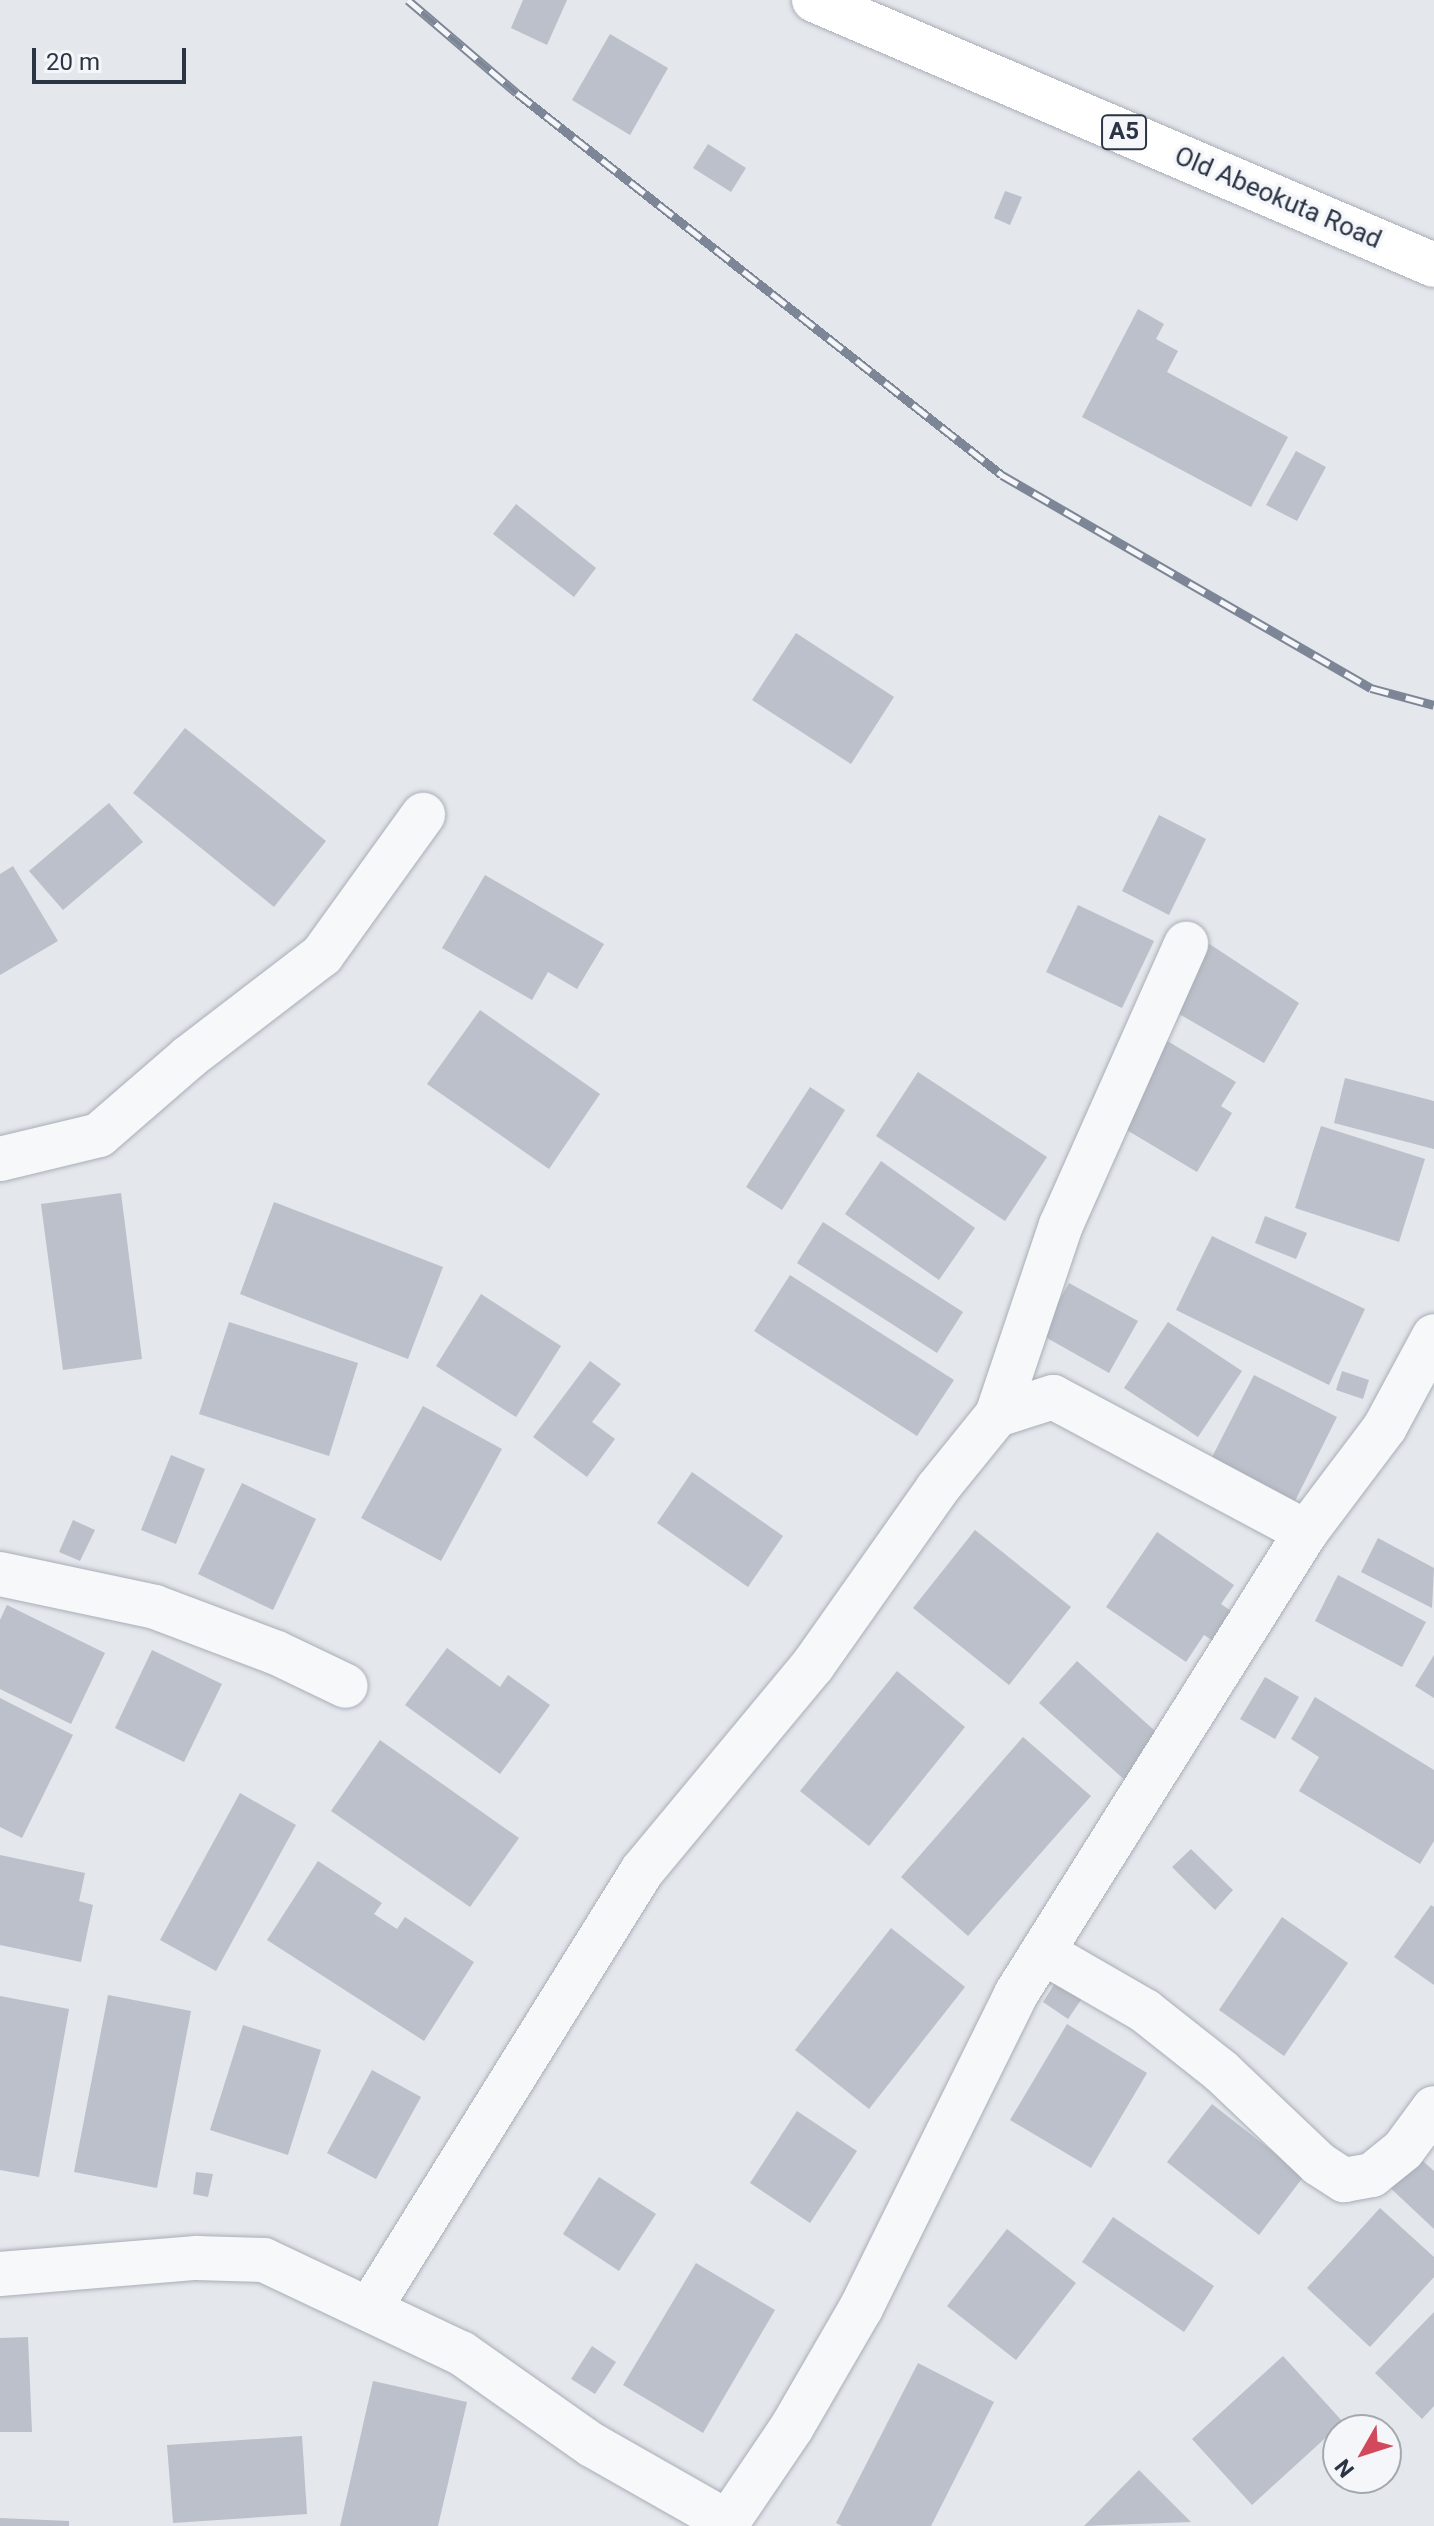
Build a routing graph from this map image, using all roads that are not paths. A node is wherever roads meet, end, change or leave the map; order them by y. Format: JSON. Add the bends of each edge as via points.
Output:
{"nodes":[{"id":1,"x":814,"y":0,"type":"edge"},
{"id":2,"x":1434,"y":265,"type":"edge"},
{"id":3,"x":423,"y":815,"type":"dead end"},
{"id":4,"x":1186,"y":944,"type":"dead end"},
{"id":5,"x":0,"y":1159,"type":"edge"},
{"id":6,"x":1434,"y":1336,"type":"edge"},
{"id":7,"x":997,"y":1415,"type":"junction"},
{"id":8,"x":1306,"y":1532,"type":"junction"},
{"id":9,"x":0,"y":1574,"type":"edge"},
{"id":10,"x":346,"y":1686,"type":"dead end"},
{"id":11,"x":1043,"y":1952,"type":"junction"},
{"id":12,"x":1434,"y":2108,"type":"edge"},
{"id":13,"x":0,"y":2274,"type":"edge"},
{"id":14,"x":370,"y":2308,"type":"junction"},
{"id":15,"x":724,"y":2523,"type":"edge"}],
"edges":[{"from":1,"to":2,"type":"highway","name":"Old Abeokuta Road","number":"A5"},
{"from":3,"to":5,"type":"street","via":[[322,955],[189,1057],[99,1135]]},
{"from":4,"to":7,"type":"street","via":[[1061,1225]]},
{"from":6,"to":8,"type":"street","via":[[1385,1427]]},
{"from":7,"to":8,"type":"street","via":[[1053,1397]]},
{"from":7,"to":14,"type":"street","via":[[937,1489],[813,1665],[642,1871]]},
{"from":8,"to":11,"type":"street"},
{"from":9,"to":10,"type":"street","via":[[155,1607],[277,1653]]},
{"from":11,"to":12,"type":"street","via":[[1145,2011],[1344,2180],[1372,2175],[1403,2150]]},
{"from":11,"to":15,"type":"street","via":[[1000,2023],[861,2308],[792,2427]]},
{"from":13,"to":14,"type":"street","via":[[196,2258],[264,2260]]},
{"from":14,"to":15,"type":"street","via":[[461,2353],[592,2445]]}]}
